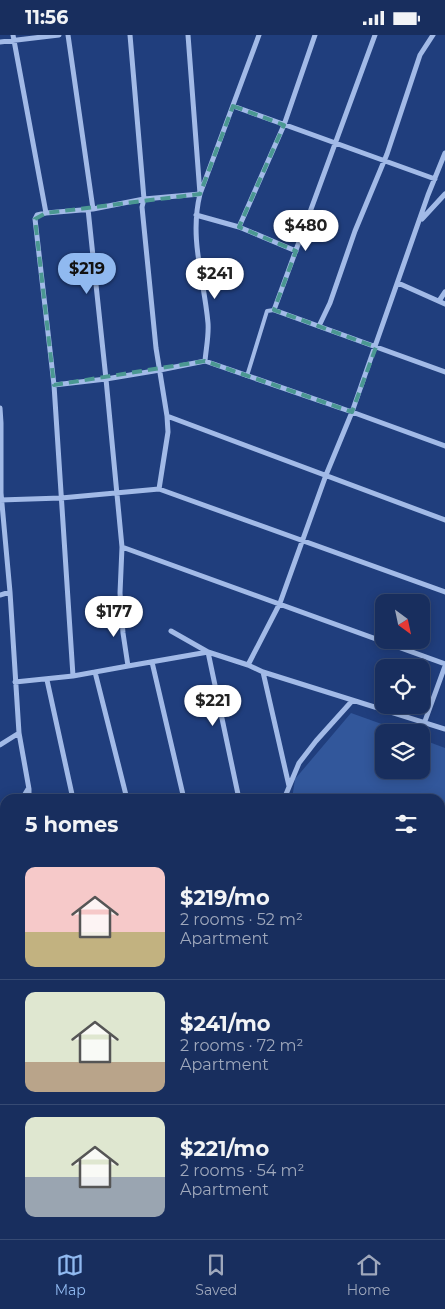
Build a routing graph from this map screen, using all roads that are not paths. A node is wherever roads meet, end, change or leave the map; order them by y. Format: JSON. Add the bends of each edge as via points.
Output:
{"nodes":[{"id":1,"x":59,"y":35,"type":"edge"},
{"id":2,"x":68,"y":35,"type":"edge"},
{"id":3,"x":130,"y":35,"type":"edge"},
{"id":4,"x":188,"y":35,"type":"edge"},
{"id":5,"x":258,"y":35,"type":"edge"},
{"id":6,"x":315,"y":35,"type":"edge"},
{"id":7,"x":375,"y":35,"type":"edge"},
{"id":8,"x":433,"y":35,"type":"edge"},
{"id":9,"x":14,"y":38,"type":"edge"},
{"id":10,"x":0,"y":42,"type":"edge"},
{"id":11,"x":233,"y":107,"type":"junction"},
{"id":12,"x":284,"y":125,"type":"junction"},
{"id":13,"x":335,"y":143,"type":"junction"},
{"id":14,"x":445,"y":153,"type":"edge"},
{"id":15,"x":384,"y":161,"type":"junction"},
{"id":16,"x":435,"y":179,"type":"junction"},
{"id":17,"x":200,"y":194,"type":"junction"},
{"id":18,"x":445,"y":194,"type":"edge"},
{"id":19,"x":144,"y":199,"type":"junction"},
{"id":20,"x":91,"y":209,"type":"junction"},
{"id":21,"x":46,"y":213,"type":"junction"},
{"id":22,"x":196,"y":215,"type":"junction"},
{"id":23,"x":419,"y":222,"type":"junction"},
{"id":24,"x":239,"y":227,"type":"junction"},
{"id":25,"x":296,"y":251,"type":"junction"},
{"id":26,"x":398,"y":283,"type":"junction"},
{"id":27,"x":445,"y":292,"type":"edge"},
{"id":28,"x":439,"y":301,"type":"junction"},
{"id":29,"x":445,"y":304,"type":"edge"},
{"id":30,"x":274,"y":310,"type":"junction"},
{"id":31,"x":319,"y":326,"type":"junction"},
{"id":32,"x":376,"y":347,"type":"junction"},
{"id":33,"x":205,"y":361,"type":"junction"},
{"id":34,"x":160,"y":370,"type":"junction"},
{"id":35,"x":445,"y":372,"type":"edge"},
{"id":36,"x":247,"y":376,"type":"junction"},
{"id":37,"x":106,"y":379,"type":"junction"},
{"id":38,"x":54,"y":385,"type":"junction"},
{"id":39,"x":0,"y":409,"type":"edge"},
{"id":40,"x":352,"y":412,"type":"junction"},
{"id":41,"x":166,"y":416,"type":"junction"},
{"id":42,"x":445,"y":446,"type":"edge"},
{"id":43,"x":326,"y":475,"type":"junction"},
{"id":44,"x":159,"y":489,"type":"junction"},
{"id":45,"x":117,"y":493,"type":"junction"},
{"id":46,"x":61,"y":498,"type":"junction"},
{"id":47,"x":1,"y":500,"type":"edge"},
{"id":48,"x":445,"y":520,"type":"edge"},
{"id":49,"x":303,"y":541,"type":"junction"},
{"id":50,"x":122,"y":547,"type":"junction"},
{"id":51,"x":10,"y":592,"type":"junction"},
{"id":52,"x":445,"y":592,"type":"edge"},
{"id":53,"x":0,"y":595,"type":"edge"},
{"id":54,"x":280,"y":603,"type":"junction"},
{"id":55,"x":171,"y":631,"type":"dead end"},
{"id":56,"x":208,"y":652,"type":"junction"},
{"id":57,"x":152,"y":661,"type":"junction"},
{"id":58,"x":248,"y":665,"type":"junction"},
{"id":59,"x":445,"y":665,"type":"edge"},
{"id":60,"x":128,"y":667,"type":"junction"},
{"id":61,"x":95,"y":672,"type":"junction"},
{"id":62,"x":263,"y":672,"type":"junction"},
{"id":63,"x":73,"y":676,"type":"junction"},
{"id":64,"x":47,"y":680,"type":"junction"},
{"id":65,"x":15,"y":682,"type":"junction"},
{"id":66,"x":352,"y":701,"type":"junction"},
{"id":67,"x":425,"y":721,"type":"junction"},
{"id":68,"x":445,"y":729,"type":"edge"},
{"id":69,"x":19,"y":733,"type":"junction"},
{"id":70,"x":0,"y":745,"type":"edge"},
{"id":71,"x":289,"y":787,"type":"junction"},
{"id":72,"x":29,"y":789,"type":"junction"},
{"id":73,"x":26,"y":794,"type":"edge"},
{"id":74,"x":29,"y":794,"type":"edge"},
{"id":75,"x":72,"y":794,"type":"edge"},
{"id":76,"x":126,"y":794,"type":"edge"},
{"id":77,"x":183,"y":794,"type":"edge"},
{"id":78,"x":238,"y":794,"type":"edge"},
{"id":79,"x":286,"y":794,"type":"edge"}],
"edges":[{"from":1,"to":9,"type":"street"},
{"from":2,"to":20,"type":"street"},
{"from":3,"to":19,"type":"street"},
{"from":4,"to":17,"type":"street"},
{"from":5,"to":11,"type":"street"},
{"from":6,"to":12,"type":"street"},
{"from":7,"to":13,"type":"street"},
{"from":8,"to":15,"type":"street","via":[[420,55]]},
{"from":9,"to":10,"type":"street"},
{"from":9,"to":21,"type":"street"},
{"from":11,"to":12,"type":"street"},
{"from":11,"to":17,"type":"street"},
{"from":12,"to":13,"type":"street"},
{"from":12,"to":24,"type":"street"},
{"from":13,"to":15,"type":"street"},
{"from":13,"to":25,"type":"street"},
{"from":14,"to":16,"type":"street"},
{"from":15,"to":16,"type":"street"},
{"from":15,"to":31,"type":"street"},
{"from":16,"to":23,"type":"street"},
{"from":17,"to":19,"type":"street"},
{"from":17,"to":22,"type":"street"},
{"from":18,"to":23,"type":"street"},
{"from":19,"to":20,"type":"street"},
{"from":19,"to":34,"type":"street","via":[[142,207]]},
{"from":20,"to":21,"type":"street"},
{"from":20,"to":37,"type":"street"},
{"from":21,"to":38,"type":"street","via":[[36,219]]},
{"from":22,"to":24,"type":"street"},
{"from":22,"to":33,"type":"street","via":[[196,251],[208,325]]},
{"from":23,"to":26,"type":"street"},
{"from":24,"to":25,"type":"street"},
{"from":25,"to":30,"type":"street"},
{"from":26,"to":28,"type":"street"},
{"from":26,"to":32,"type":"street"},
{"from":27,"to":28,"type":"street"},
{"from":28,"to":29,"type":"street"},
{"from":30,"to":31,"type":"street"},
{"from":30,"to":36,"type":"lane","via":[[267,311]]},
{"from":31,"to":32,"type":"street"},
{"from":32,"to":35,"type":"street"},
{"from":32,"to":40,"type":"street"},
{"from":33,"to":34,"type":"street"},
{"from":33,"to":36,"type":"street"},
{"from":34,"to":37,"type":"street"},
{"from":34,"to":41,"type":"street"},
{"from":36,"to":40,"type":"street"},
{"from":37,"to":38,"type":"street"},
{"from":37,"to":45,"type":"street"},
{"from":38,"to":46,"type":"street"},
{"from":39,"to":47,"type":"street"},
{"from":40,"to":42,"type":"street"},
{"from":40,"to":43,"type":"street"},
{"from":41,"to":43,"type":"street"},
{"from":41,"to":44,"type":"street","via":[[168,432]]},
{"from":43,"to":48,"type":"street"},
{"from":43,"to":49,"type":"street"},
{"from":44,"to":45,"type":"street"},
{"from":44,"to":49,"type":"street"},
{"from":45,"to":46,"type":"street"},
{"from":45,"to":50,"type":"street"},
{"from":46,"to":47,"type":"street"},
{"from":46,"to":63,"type":"street"},
{"from":47,"to":51,"type":"street"},
{"from":49,"to":52,"type":"street"},
{"from":49,"to":54,"type":"street"},
{"from":50,"to":54,"type":"street"},
{"from":50,"to":60,"type":"street","via":[[120,593]]},
{"from":51,"to":53,"type":"street"},
{"from":51,"to":65,"type":"street"},
{"from":54,"to":58,"type":"street"},
{"from":54,"to":59,"type":"street"},
{"from":55,"to":56,"type":"street"},
{"from":56,"to":57,"type":"street"},
{"from":56,"to":58,"type":"street"},
{"from":56,"to":78,"type":"street"},
{"from":57,"to":60,"type":"street"},
{"from":57,"to":77,"type":"street"},
{"from":58,"to":62,"type":"street"},
{"from":59,"to":67,"type":"street"},
{"from":60,"to":61,"type":"street"},
{"from":61,"to":63,"type":"street"},
{"from":61,"to":76,"type":"street"},
{"from":62,"to":66,"type":"street"},
{"from":62,"to":71,"type":"street"},
{"from":63,"to":64,"type":"street"},
{"from":64,"to":65,"type":"street"},
{"from":64,"to":75,"type":"street"},
{"from":65,"to":69,"type":"street"},
{"from":66,"to":67,"type":"street"},
{"from":66,"to":71,"type":"street","via":[[299,763]]},
{"from":67,"to":68,"type":"street"},
{"from":69,"to":70,"type":"street"},
{"from":69,"to":72,"type":"street"},
{"from":71,"to":79,"type":"street"},
{"from":72,"to":73,"type":"street"},
{"from":72,"to":74,"type":"street"}]}
